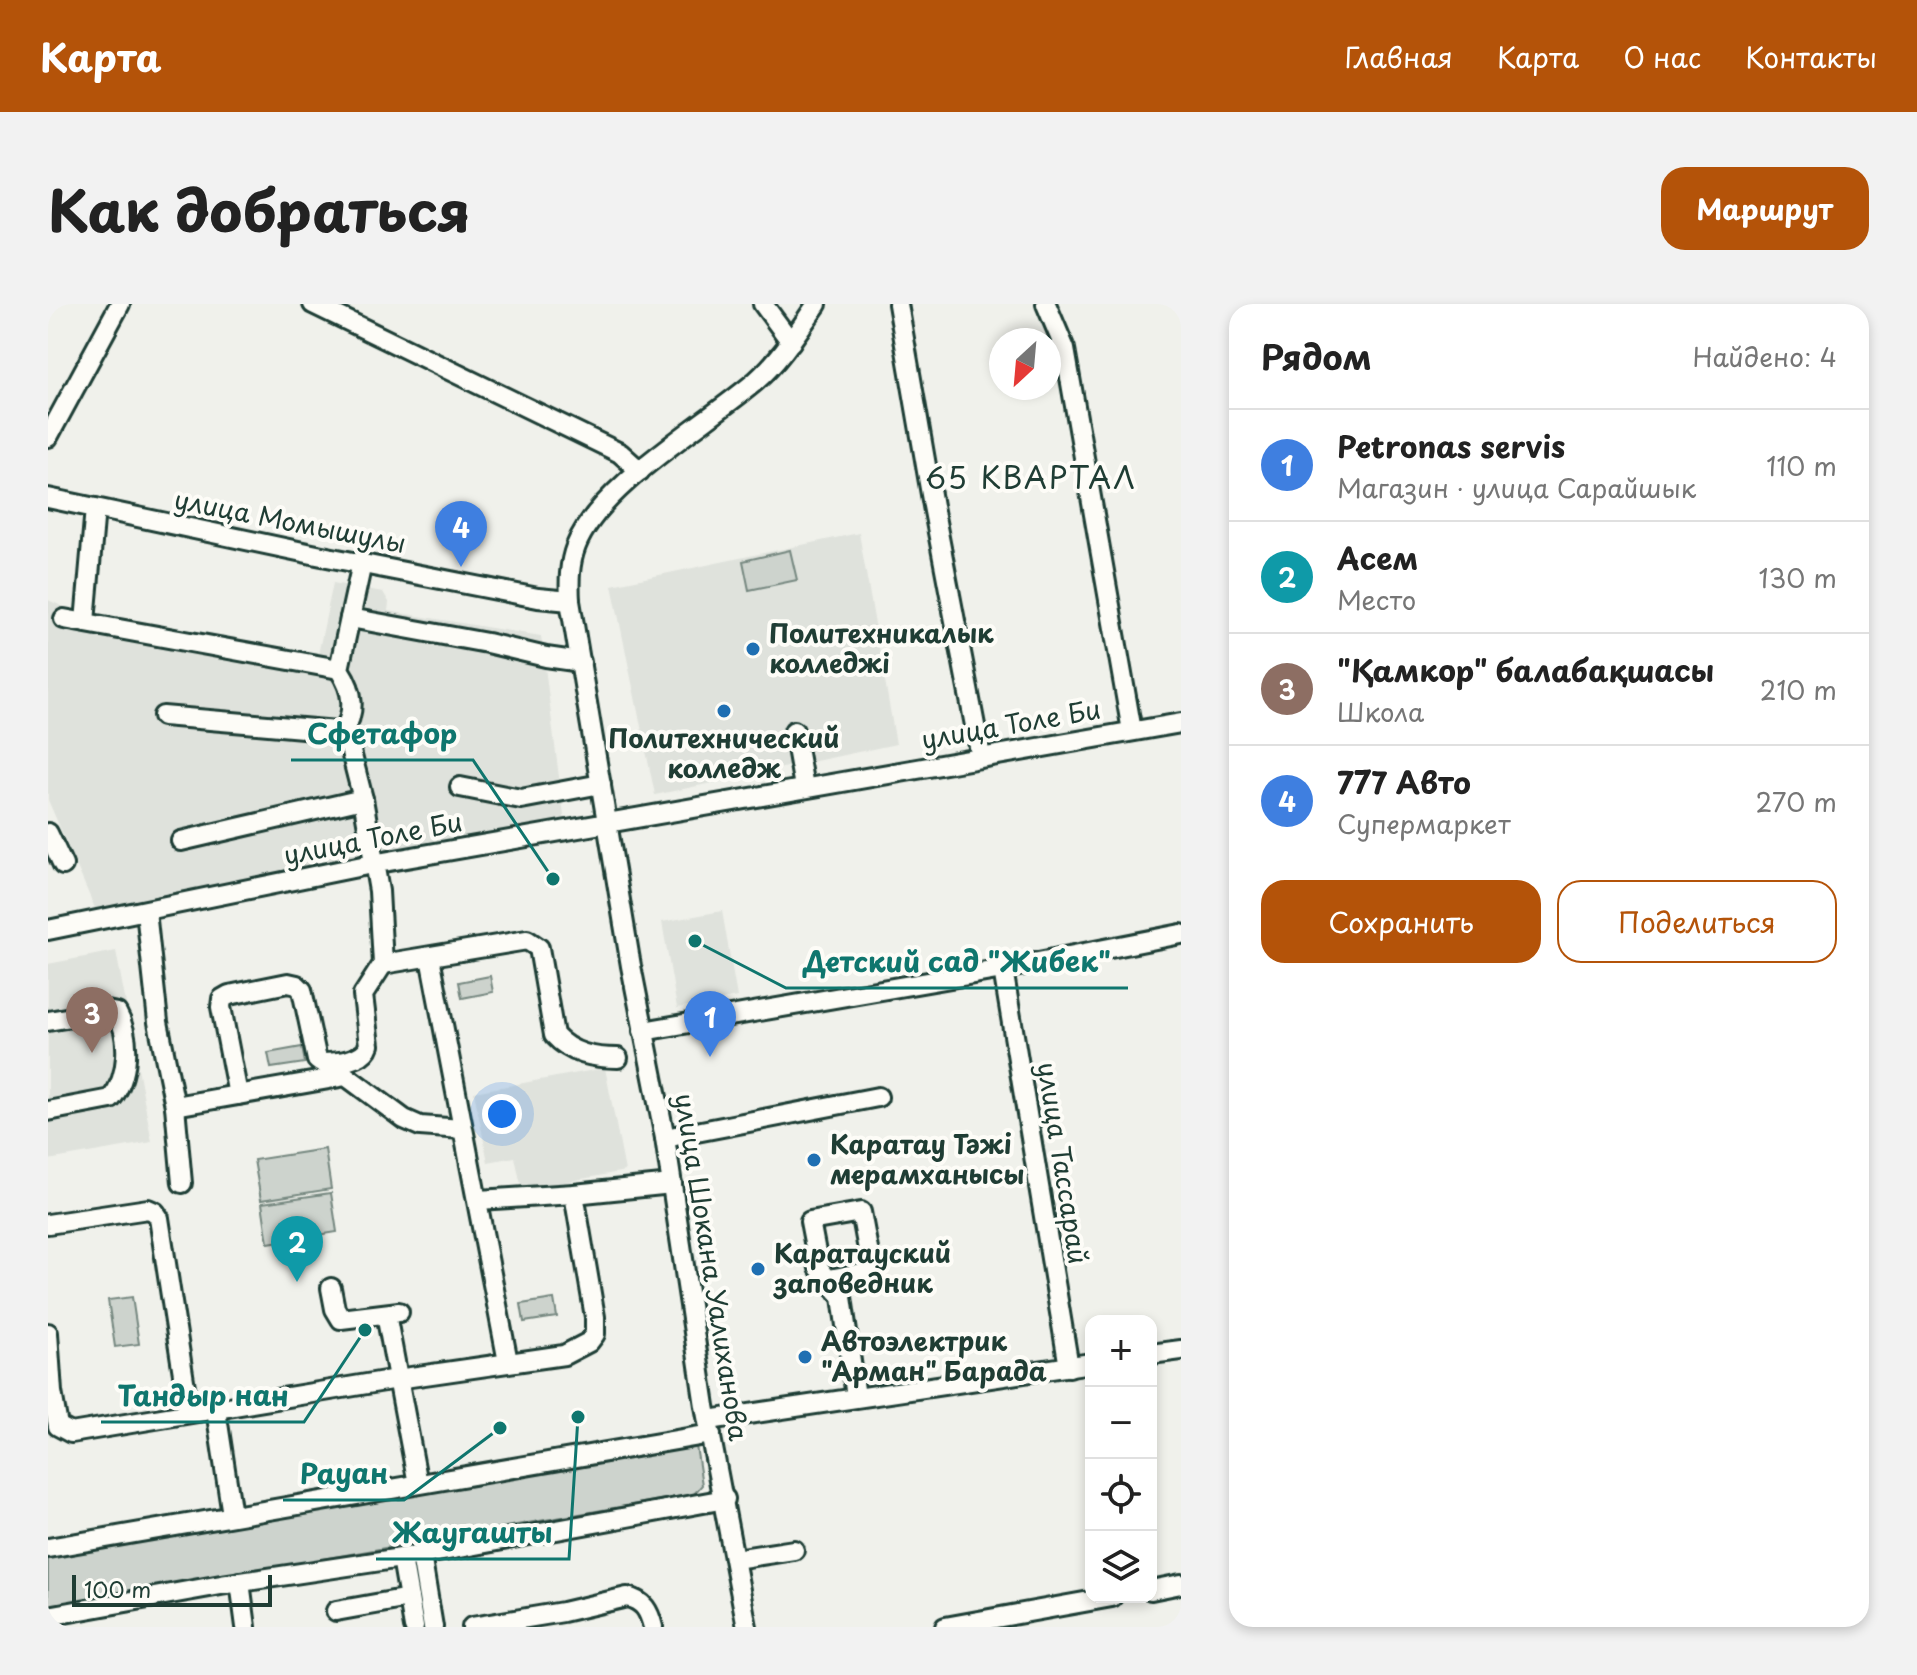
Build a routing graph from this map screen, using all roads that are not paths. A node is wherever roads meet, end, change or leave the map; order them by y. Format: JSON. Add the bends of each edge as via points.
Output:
{"nodes":[{"id":1,"x":120,"y":304,"type":"edge"},
{"id":2,"x":313,"y":304,"type":"edge"},
{"id":3,"x":763,"y":304,"type":"edge"},
{"id":4,"x":817,"y":304,"type":"edge"},
{"id":5,"x":898,"y":304,"type":"edge"},
{"id":6,"x":1046,"y":304,"type":"edge"},
{"id":7,"x":791,"y":342,"type":"junction"},
{"id":8,"x":48,"y":437,"type":"edge"},
{"id":9,"x":640,"y":471,"type":"junction"},
{"id":10,"x":48,"y":498,"type":"edge"},
{"id":11,"x":95,"y":508,"type":"junction"},
{"id":12,"x":362,"y":563,"type":"junction"},
{"id":13,"x":570,"y":601,"type":"junction"},
{"id":14,"x":351,"y":610,"type":"junction"},
{"id":15,"x":64,"y":619,"type":"dead end"},
{"id":16,"x":85,"y":622,"type":"junction"},
{"id":17,"x":581,"y":662,"type":"junction"},
{"id":18,"x":339,"y":669,"type":"junction"},
{"id":19,"x":163,"y":716,"type":"dead end"},
{"id":20,"x":1181,"y":723,"type":"edge"},
{"id":21,"x":794,"y":731,"type":"dead end"},
{"id":22,"x":1132,"y":731,"type":"junction"},
{"id":23,"x":342,"y":733,"type":"junction"},
{"id":24,"x":981,"y":757,"type":"junction"},
{"id":25,"x":601,"y":784,"type":"junction"},
{"id":26,"x":460,"y":787,"type":"dead end"},
{"id":27,"x":804,"y":787,"type":"junction"},
{"id":28,"x":363,"y":799,"type":"junction"},
{"id":29,"x":608,"y":822,"type":"junction"},
{"id":30,"x":48,"y":833,"type":"edge"},
{"id":31,"x":181,"y":841,"type":"dead end"},
{"id":32,"x":371,"y":857,"type":"junction"},
{"id":33,"x":63,"y":865,"type":"dead end"},
{"id":34,"x":146,"y":911,"type":"junction"},
{"id":35,"x":48,"y":930,"type":"edge"},
{"id":36,"x":1181,"y":934,"type":"edge"},
{"id":37,"x":430,"y":957,"type":"junction"},
{"id":38,"x":383,"y":964,"type":"junction"},
{"id":39,"x":1003,"y":969,"type":"junction"},
{"id":40,"x":48,"y":1021,"type":"edge"},
{"id":41,"x":643,"y":1031,"type":"junction"},
{"id":42,"x":618,"y":1058,"type":"dead end"},
{"id":43,"x":344,"y":1068,"type":"junction"},
{"id":44,"x":238,"y":1095,"type":"junction"},
{"id":45,"x":878,"y":1097,"type":"dead end"},
{"id":46,"x":175,"y":1106,"type":"junction"},
{"id":47,"x":48,"y":1111,"type":"edge"},
{"id":48,"x":462,"y":1129,"type":"junction"},
{"id":49,"x":665,"y":1138,"type":"junction"},
{"id":50,"x":182,"y":1183,"type":"dead end"},
{"id":51,"x":672,"y":1184,"type":"junction"},
{"id":52,"x":574,"y":1194,"type":"junction"},
{"id":53,"x":478,"y":1200,"type":"junction"},
{"id":54,"x":48,"y":1224,"type":"edge"},
{"id":55,"x":829,"y":1279,"type":"dead end"},
{"id":56,"x":331,"y":1288,"type":"dead end"},
{"id":57,"x":48,"y":1333,"type":"edge"},
{"id":58,"x":1181,"y":1350,"type":"edge"},
{"id":59,"x":1157,"y":1353,"type":"edge"},
{"id":60,"x":508,"y":1362,"type":"junction"},
{"id":61,"x":1085,"y":1364,"type":"edge"},
{"id":62,"x":1069,"y":1367,"type":"junction"},
{"id":63,"x":397,"y":1379,"type":"junction"},
{"id":64,"x":856,"y":1397,"type":"junction"},
{"id":65,"x":216,"y":1410,"type":"junction"},
{"id":66,"x":189,"y":1413,"type":"junction"},
{"id":67,"x":710,"y":1427,"type":"junction"},
{"id":68,"x":418,"y":1484,"type":"junction"},
{"id":69,"x":725,"y":1499,"type":"junction"},
{"id":70,"x":232,"y":1515,"type":"junction"},
{"id":71,"x":48,"y":1548,"type":"edge"},
{"id":72,"x":794,"y":1550,"type":"dead end"},
{"id":73,"x":421,"y":1555,"type":"junction"},
{"id":74,"x":402,"y":1558,"type":"junction"},
{"id":75,"x":735,"y":1559,"type":"junction"},
{"id":76,"x":240,"y":1582,"type":"junction"},
{"id":77,"x":1181,"y":1584,"type":"edge"},
{"id":78,"x":1157,"y":1589,"type":"edge"},
{"id":79,"x":409,"y":1598,"type":"junction"},
{"id":80,"x":1085,"y":1602,"type":"edge"},
{"id":81,"x":336,"y":1611,"type":"dead end"},
{"id":82,"x":48,"y":1616,"type":"edge"},
{"id":83,"x":529,"y":1623,"type":"edge"},
{"id":84,"x":246,"y":1627,"type":"edge"},
{"id":85,"x":414,"y":1627,"type":"edge"},
{"id":86,"x":433,"y":1627,"type":"edge"},
{"id":87,"x":472,"y":1627,"type":"edge"},
{"id":88,"x":653,"y":1627,"type":"edge"},
{"id":89,"x":747,"y":1627,"type":"edge"},
{"id":90,"x":945,"y":1627,"type":"edge"}],
"edges":[{"from":1,"to":8,"type":"street"},
{"from":2,"to":9,"type":"street","via":[[620,453]]},
{"from":3,"to":7,"type":"street"},
{"from":4,"to":7,"type":"street","name":"улица Шокана Уалиханова"},
{"from":5,"to":24,"type":"street"},
{"from":6,"to":22,"type":"street","via":[[1065,349]]},
{"from":7,"to":9,"type":"street","name":"улица Шокана Уалиханова","via":[[756,380]]},
{"from":9,"to":13,"type":"street","name":"улица Шокана Уалиханова","via":[[585,528],[571,561]]},
{"from":10,"to":11,"type":"street","name":"улица Момышулы"},
{"from":11,"to":12,"type":"street","name":"улица Момышулы"},
{"from":11,"to":16,"type":"street"},
{"from":12,"to":13,"type":"street","name":"улица Момышулы"},
{"from":12,"to":14,"type":"street"},
{"from":13,"to":17,"type":"street","name":"улица Шокана Уалиханова"},
{"from":14,"to":17,"type":"street"},
{"from":14,"to":18,"type":"street"},
{"from":15,"to":16,"type":"street"},
{"from":16,"to":18,"type":"street"},
{"from":17,"to":25,"type":"street","name":"улица Шокана Уалиханова"},
{"from":18,"to":23,"type":"street","via":[[352,705],[352,719]]},
{"from":19,"to":23,"type":"street"},
{"from":20,"to":22,"type":"street","name":"улица Толе Би"},
{"from":21,"to":27,"type":"street"},
{"from":22,"to":24,"type":"street","name":"улица Толе Би"},
{"from":23,"to":28,"type":"street"},
{"from":24,"to":27,"type":"street","name":"улица Толе Би"},
{"from":25,"to":26,"type":"street","via":[[521,799]]},
{"from":25,"to":29,"type":"street","name":"улица Шокана Уалиханова"},
{"from":27,"to":29,"type":"street","name":"улица Толе Би"},
{"from":28,"to":31,"type":"street"},
{"from":28,"to":32,"type":"street"},
{"from":29,"to":32,"type":"street","name":"улица Толе Би"},
{"from":29,"to":41,"type":"street","name":"улица Шокана Уалиханова"},
{"from":30,"to":33,"type":"street"},
{"from":32,"to":34,"type":"street","name":"улица Толе Би"},
{"from":32,"to":38,"type":"street","via":[[379,891]]},
{"from":34,"to":35,"type":"street","name":"улица Толе Би"},
{"from":34,"to":46,"type":"street","via":[[158,1022]]},
{"from":36,"to":39,"type":"street"},
{"from":37,"to":38,"type":"street"},
{"from":37,"to":42,"type":"street","via":[[531,941],[539,948],[554,1035],[584,1054]]},
{"from":37,"to":48,"type":"street"},
{"from":38,"to":43,"type":"street","via":[[363,995],[367,1052]]},
{"from":39,"to":41,"type":"street"},
{"from":39,"to":62,"type":"street","name":"улица Тассарай"},
{"from":40,"to":47,"type":"street","via":[[117,1013],[127,1057],[111,1099]]},
{"from":41,"to":49,"type":"street","name":"улица Шокана Уалиханова"},
{"from":43,"to":44,"type":"street"},
{"from":43,"to":44,"type":"street","via":[[317,1060],[297,985],[229,995],[221,1007]]},
{"from":43,"to":48,"type":"street","via":[[412,1123]]},
{"from":44,"to":46,"type":"street"},
{"from":45,"to":49,"type":"street"},
{"from":46,"to":50,"type":"street"},
{"from":48,"to":53,"type":"street"},
{"from":49,"to":51,"type":"street","name":"улица Шокана Уалиханова"},
{"from":51,"to":52,"type":"street"},
{"from":51,"to":67,"type":"street","name":"улица Шокана Уалиханова"},
{"from":52,"to":53,"type":"street"},
{"from":52,"to":60,"type":"street","via":[[595,1334],[564,1355]]},
{"from":53,"to":60,"type":"street"},
{"from":54,"to":66,"type":"street","via":[[155,1212]]},
{"from":55,"to":64,"type":"street","via":[[842,1297]]},
{"from":56,"to":63,"type":"street","via":[[341,1319],[393,1313]]},
{"from":57,"to":66,"type":"street","via":[[52,1392],[63,1431]]},
{"from":58,"to":59,"type":"street"},
{"from":60,"to":63,"type":"street"},
{"from":61,"to":62,"type":"street"},
{"from":62,"to":64,"type":"street"},
{"from":63,"to":65,"type":"street"},
{"from":63,"to":68,"type":"street"},
{"from":64,"to":67,"type":"street"},
{"from":65,"to":66,"type":"street"},
{"from":65,"to":70,"type":"street"},
{"from":67,"to":68,"type":"street"},
{"from":67,"to":69,"type":"street","name":"улица Шокана Уалиханова"},
{"from":68,"to":70,"type":"street"},
{"from":69,"to":73,"type":"street"},
{"from":69,"to":75,"type":"street","name":"улица Шокана Уалиханова"},
{"from":70,"to":71,"type":"street"},
{"from":72,"to":75,"type":"street"},
{"from":73,"to":74,"type":"street"},
{"from":73,"to":86,"type":"street"},
{"from":74,"to":76,"type":"street"},
{"from":74,"to":79,"type":"street"},
{"from":75,"to":89,"type":"street","name":"улица Шокана Уалиханова"},
{"from":76,"to":82,"type":"street"},
{"from":76,"to":84,"type":"street"},
{"from":77,"to":78,"type":"street"},
{"from":79,"to":81,"type":"street"},
{"from":79,"to":85,"type":"street"},
{"from":80,"to":90,"type":"street"},
{"from":83,"to":87,"type":"street"},
{"from":83,"to":88,"type":"street","via":[[627,1597],[646,1606]]}]}
